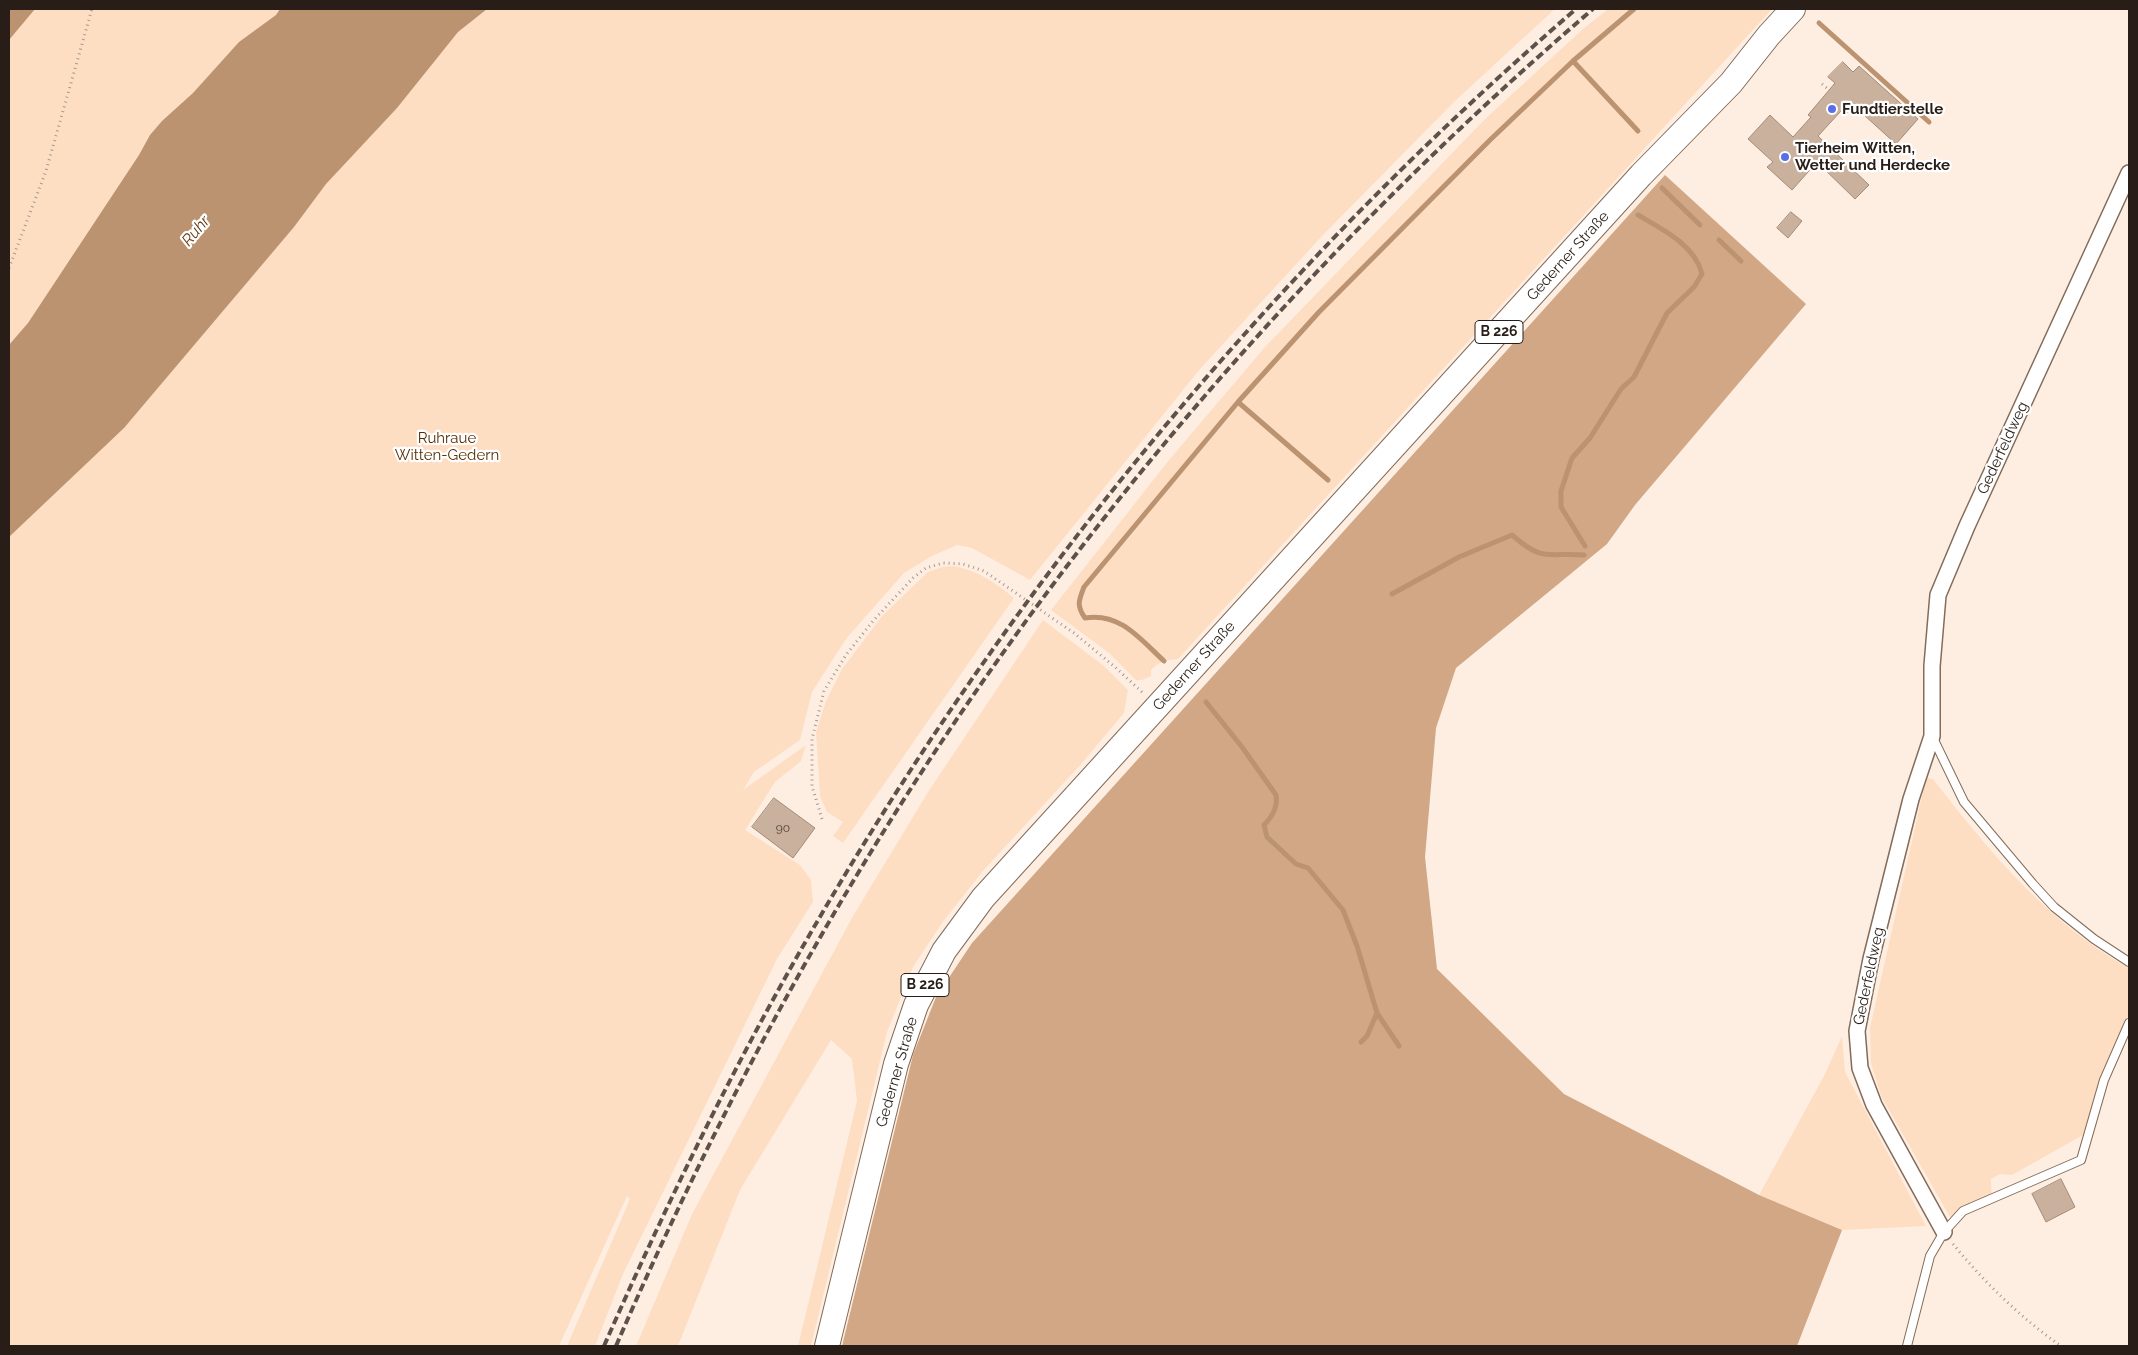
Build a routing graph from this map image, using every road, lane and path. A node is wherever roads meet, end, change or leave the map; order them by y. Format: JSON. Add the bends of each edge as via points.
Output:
{"nodes":[{"id":1,"x":92,"y":9,"type":"edge"},
{"id":2,"x":1793,"y":9,"type":"edge"},
{"id":3,"x":1822,"y":84,"type":"dead end"},
{"id":4,"x":1829,"y":90,"type":"dead end"},
{"id":5,"x":2129,"y":173,"type":"edge"},
{"id":6,"x":9,"y":268,"type":"edge"},
{"id":7,"x":1157,"y":707,"type":"junction"},
{"id":8,"x":1932,"y":736,"type":"junction"},
{"id":9,"x":822,"y":819,"type":"dead end"},
{"id":10,"x":2129,"y":962,"type":"edge"},
{"id":11,"x":2129,"y":1023,"type":"edge"},
{"id":12,"x":1944,"y":1232,"type":"junction"},
{"id":13,"x":827,"y":1346,"type":"edge"},
{"id":14,"x":1907,"y":1346,"type":"edge"},
{"id":15,"x":2061,"y":1346,"type":"edge"}],
"edges":[{"from":1,"to":6,"type":"path","via":[[46,171]]},
{"from":2,"to":7,"type":"main road","name":"Gederner Straße","number":"B 226","via":[[1731,83],[1641,175]]},
{"from":3,"to":4,"type":"path"},
{"from":5,"to":8,"type":"street","name":"Gederfeldweg","via":[[1938,595],[1932,666]]},
{"from":7,"to":9,"type":"path","via":[[1074,633],[984,571],[963,564],[943,563],[926,568],[879,614],[846,655],[824,691],[812,739],[812,786]]},
{"from":7,"to":13,"type":"main road","name":"Gederner Straße","number":"B 226","via":[[983,898],[928,978],[896,1064]]},
{"from":8,"to":10,"type":"lane","name":"Gederfeldweg","via":[[1964,802],[2054,907]]},
{"from":8,"to":12,"type":"street","name":"Gederfeldweg","via":[[1911,799],[1871,959],[1857,1031],[1860,1068],[1874,1105]]},
{"from":11,"to":12,"type":"lane","via":[[2104,1080],[2080,1160],[1963,1211]]},
{"from":12,"to":14,"type":"lane","via":[[1930,1256]]},
{"from":12,"to":15,"type":"path","via":[[1969,1264],[2010,1304]]}]}
